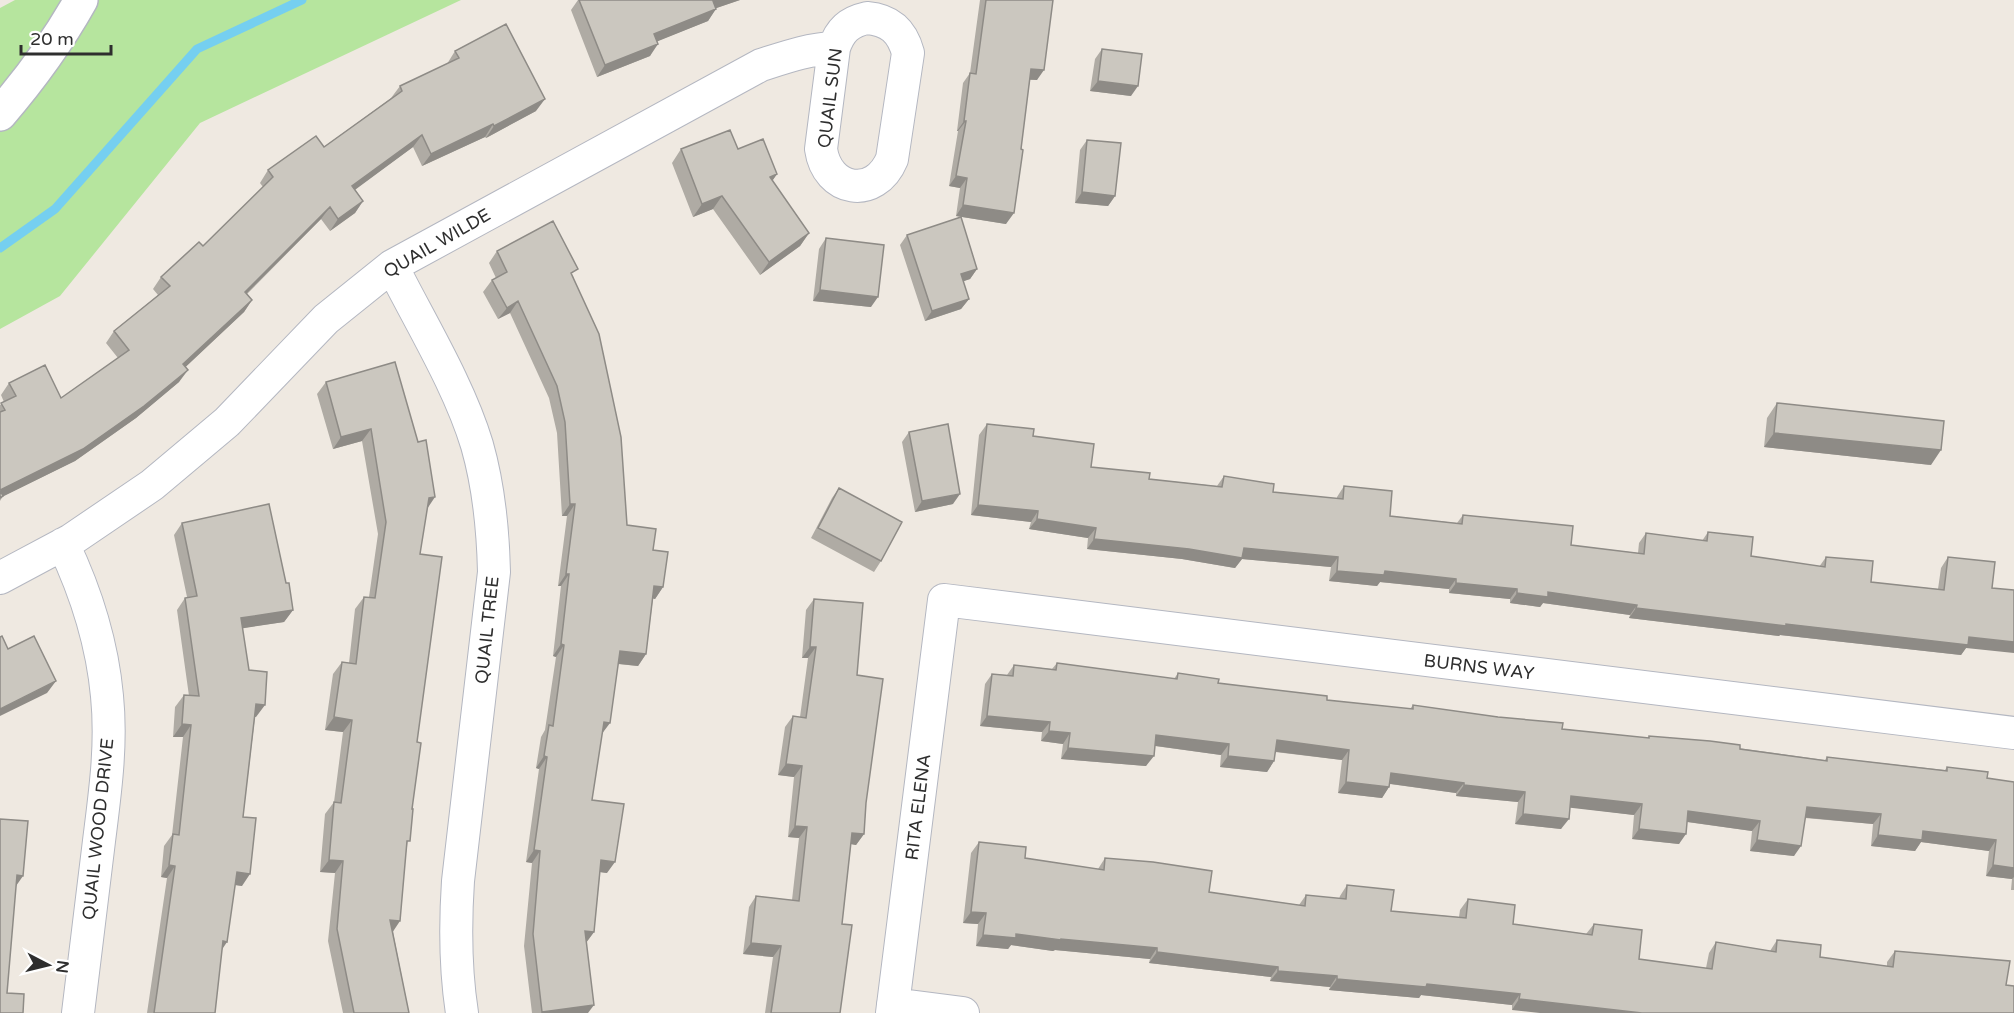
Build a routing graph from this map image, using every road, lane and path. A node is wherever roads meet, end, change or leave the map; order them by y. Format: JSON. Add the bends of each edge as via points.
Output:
{"nodes":[{"id":1,"x":81,"y":0,"type":"edge"},
{"id":2,"x":834,"y":48,"type":"junction"},
{"id":3,"x":0,"y":114,"type":"edge"},
{"id":4,"x":392,"y":266,"type":"junction"},
{"id":5,"x":63,"y":544,"type":"junction"},
{"id":6,"x":0,"y":578,"type":"edge"},
{"id":7,"x":945,"y":600,"type":"joint"},
{"id":8,"x":2014,"y":733,"type":"edge"},
{"id":9,"x":893,"y":1009,"type":"edge"},
{"id":10,"x":78,"y":1013,"type":"edge"},
{"id":11,"x":462,"y":1013,"type":"edge"},
{"id":12,"x":963,"y":1013,"type":"edge"}],
"edges":[{"from":1,"to":3,"type":"street","via":[[30,79]]},
{"from":2,"to":2,"type":"street","name":"QUAIL SUN","via":[[821,150],[823,161],[836,180],[847,185],[870,184],[888,170],[892,159],[908,53],[899,31],[890,23],[867,18],[846,27]]},
{"from":2,"to":4,"type":"street","name":"QUAIL WILDE","via":[[816,49],[762,65]]},
{"from":4,"to":5,"type":"street","name":"QUAIL WILDE","via":[[326,319],[227,422],[161,478]]},
{"from":4,"to":11,"type":"street","name":"QUAIL TREE","via":[[462,403],[484,476],[493,529],[494,572],[456,916],[456,975]]},
{"from":5,"to":6,"type":"street","name":"QUAIL WILDE"},
{"from":5,"to":10,"type":"street","name":"QUAIL WOOD DRIVE","via":[[91,612],[101,654],[109,740]]},
{"from":7,"to":8,"type":"street","name":"BURNS WAY"},
{"from":7,"to":9,"type":"street","name":"RITA ELENA"},
{"from":9,"to":12,"type":"street"}]}
